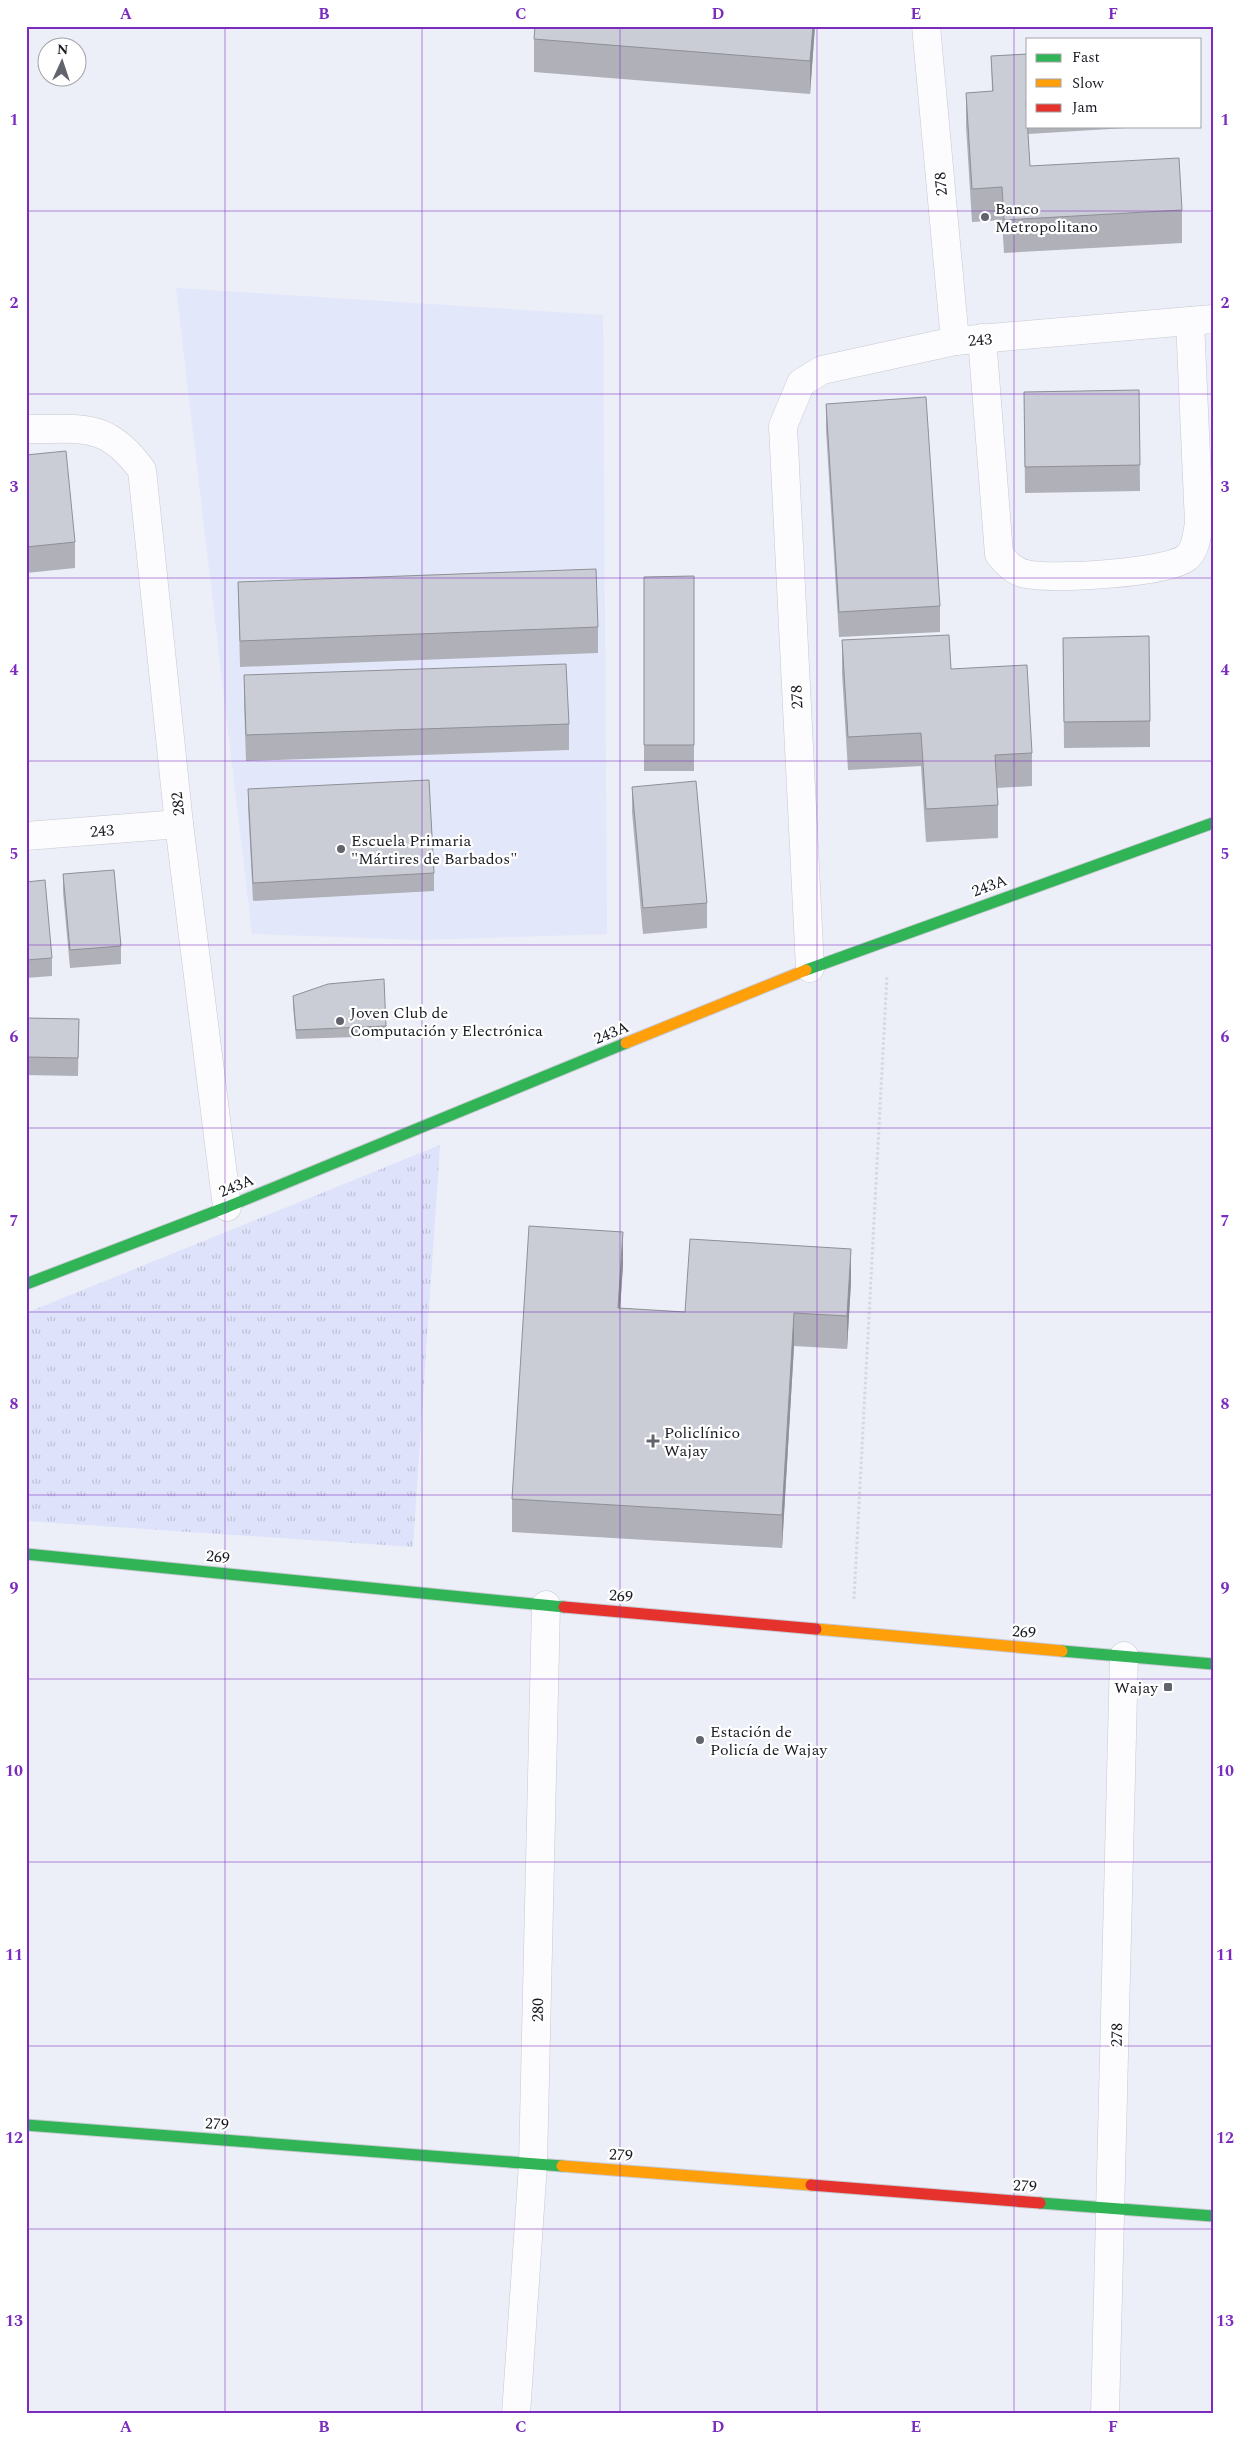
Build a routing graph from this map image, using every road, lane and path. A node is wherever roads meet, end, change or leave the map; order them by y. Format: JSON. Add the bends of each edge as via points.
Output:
{"nodes":[{"id":1,"x":926,"y":26,"type":"edge"},
{"id":2,"x":1202,"y":320,"type":"edge"},
{"id":3,"x":982,"y":338,"type":"junction"},
{"id":4,"x":955,"y":341,"type":"junction"},
{"id":5,"x":783,"y":426,"type":"joint"},
{"id":6,"x":26,"y":429,"type":"edge"},
{"id":7,"x":1213,"y":823,"type":"edge"},
{"id":8,"x":178,"y":824,"type":"junction"},
{"id":9,"x":26,"y":836,"type":"edge"},
{"id":10,"x":890,"y":938,"type":"junction"},
{"id":11,"x":810,"y":968,"type":"junction"},
{"id":12,"x":227,"y":1206,"type":"junction"},
{"id":13,"x":26,"y":1284,"type":"edge"},
{"id":14,"x":26,"y":1554,"type":"edge"},
{"id":15,"x":546,"y":1605,"type":"junction"},
{"id":16,"x":852,"y":1632,"type":"junction"},
{"id":17,"x":1124,"y":1656,"type":"junction"},
{"id":18,"x":1213,"y":1664,"type":"edge"},
{"id":19,"x":26,"y":2125,"type":"edge"},
{"id":20,"x":533,"y":2164,"type":"junction"},
{"id":21,"x":1112,"y":2208,"type":"junction"},
{"id":22,"x":1213,"y":2216,"type":"edge"},
{"id":23,"x":516,"y":2414,"type":"edge"},
{"id":24,"x":1105,"y":2414,"type":"edge"}],
"edges":[{"from":1,"to":4,"type":"street","name":"278"},
{"from":2,"to":3,"type":"street","name":"243"},
{"from":2,"to":3,"type":"street","via":[[1199,523],[1195,544],[1186,558],[1168,566],[1054,578],[1024,574],[999,554]]},
{"from":3,"to":4,"type":"street","name":"243"},
{"from":4,"to":5,"type":"street","name":"243","via":[[822,370],[802,383]]},
{"from":5,"to":11,"type":"street","name":"278"},
{"from":6,"to":8,"type":"street","name":"282","via":[[88,430],[107,435],[128,450],[142,470]]},
{"from":7,"to":10,"type":"main road","name":"243A"},
{"from":8,"to":9,"type":"street","name":"243"},
{"from":8,"to":12,"type":"street","name":"282"},
{"from":10,"to":11,"type":"main road","name":"243A"},
{"from":10,"to":16,"type":"path"},
{"from":11,"to":12,"type":"main road","name":"243A"},
{"from":12,"to":13,"type":"main road","name":"243A"},
{"from":14,"to":15,"type":"main road","name":"269"},
{"from":15,"to":16,"type":"main road","name":"269"},
{"from":15,"to":20,"type":"street","name":"280"},
{"from":16,"to":17,"type":"main road","name":"269"},
{"from":17,"to":18,"type":"main road","name":"269"},
{"from":17,"to":21,"type":"street","name":"278"},
{"from":19,"to":20,"type":"main road","name":"279"},
{"from":20,"to":21,"type":"main road","name":"279"},
{"from":20,"to":23,"type":"street","name":"280"},
{"from":21,"to":22,"type":"main road","name":"279"},
{"from":21,"to":24,"type":"street","name":"278"}]}
